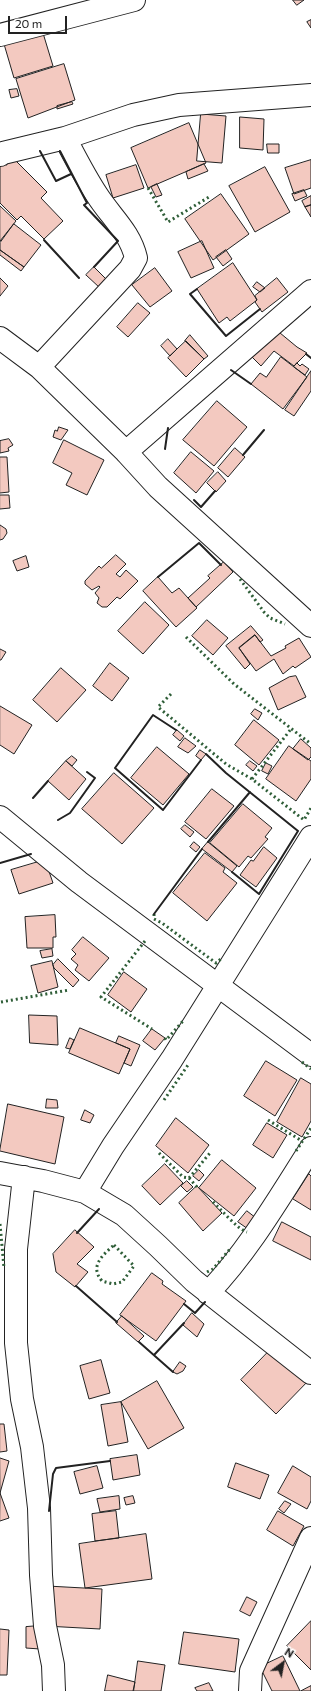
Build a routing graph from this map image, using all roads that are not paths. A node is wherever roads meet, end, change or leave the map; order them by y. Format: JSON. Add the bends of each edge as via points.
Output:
{"nodes":[{"id":1,"x":134,"y":0,"type":"edge"},
{"id":2,"x":0,"y":35,"type":"edge"},
{"id":3,"x":311,"y":95,"type":"edge"},
{"id":4,"x":65,"y":138,"type":"junction"},
{"id":5,"x":0,"y":155,"type":"edge"},
{"id":6,"x":311,"y":291,"type":"edge"},
{"id":7,"x":0,"y":338,"type":"edge"},
{"id":8,"x":39,"y":368,"type":"junction"},
{"id":9,"x":126,"y":452,"type":"junction"},
{"id":10,"x":311,"y":626,"type":"edge"},
{"id":11,"x":0,"y":817,"type":"edge"},
{"id":12,"x":311,"y":837,"type":"edge"},
{"id":13,"x":217,"y":985,"type":"junction"},
{"id":14,"x":311,"y":1055,"type":"edge"},
{"id":15,"x":311,"y":1148,"type":"edge"},
{"id":16,"x":0,"y":1173,"type":"edge"},
{"id":17,"x":24,"y":1177,"type":"junction"},
{"id":18,"x":85,"y":1192,"type":"junction"},
{"id":19,"x":208,"y":1293,"type":"junction"},
{"id":20,"x":311,"y":1373,"type":"edge"},
{"id":21,"x":311,"y":1538,"type":"edge"},
{"id":22,"x":54,"y":1691,"type":"edge"},
{"id":23,"x":250,"y":1691,"type":"edge"}],
"edges":[{"from":1,"to":2,"type":"street"},
{"from":3,"to":4,"type":"street","via":[[179,105],[133,115]]},
{"from":4,"to":5,"type":"street"},
{"from":4,"to":8,"type":"street","via":[[97,196],[133,244],[136,258],[130,270]]},
{"from":6,"to":9,"type":"street"},
{"from":7,"to":8,"type":"street"},
{"from":8,"to":9,"type":"street"},
{"from":9,"to":10,"type":"street","via":[[158,487]]},
{"from":11,"to":13,"type":"street","via":[[79,882]]},
{"from":12,"to":13,"type":"street"},
{"from":13,"to":14,"type":"street"},
{"from":13,"to":18,"type":"street"},
{"from":15,"to":19,"type":"street","via":[[258,1232],[225,1276]]},
{"from":16,"to":17,"type":"street"},
{"from":17,"to":18,"type":"street"},
{"from":17,"to":22,"type":"street","via":[[16,1249],[16,1343],[39,1508],[45,1626],[53,1664]]},
{"from":18,"to":19,"type":"street","via":[[124,1215]]},
{"from":19,"to":20,"type":"street"},
{"from":21,"to":23,"type":"street","via":[[251,1671]]}]}
